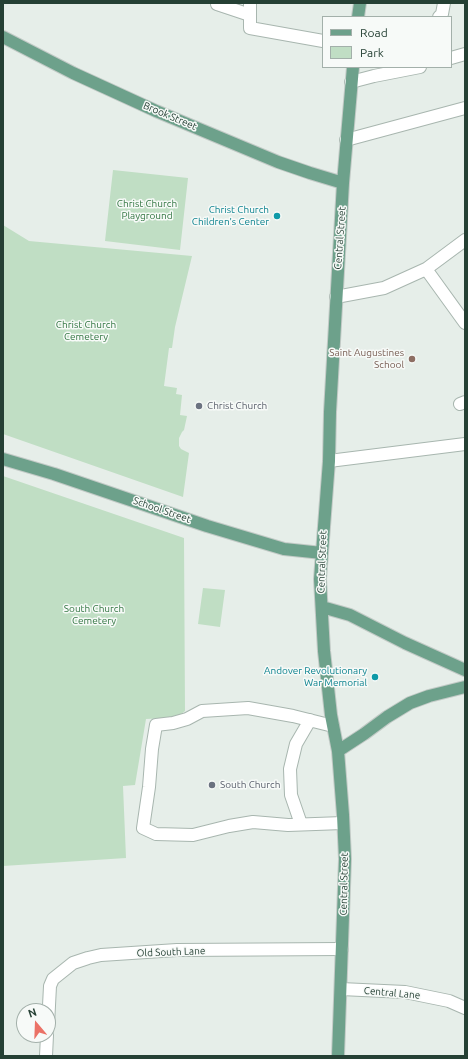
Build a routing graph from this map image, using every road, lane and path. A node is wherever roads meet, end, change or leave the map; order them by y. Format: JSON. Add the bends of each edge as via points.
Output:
{"nodes":[{"id":1,"x":217,"y":3,"type":"edge"},
{"id":2,"x":360,"y":3,"type":"edge"},
{"id":3,"x":444,"y":3,"type":"edge"},
{"id":4,"x":250,"y":9,"type":"edge"},
{"id":5,"x":358,"y":16,"type":"edge"},
{"id":6,"x":440,"y":16,"type":"edge"},
{"id":7,"x":3,"y":37,"type":"edge"},
{"id":8,"x":322,"y":41,"type":"edge"},
{"id":9,"x":465,"y":54,"type":"edge"},
{"id":10,"x":452,"y":58,"type":"edge"},
{"id":11,"x":353,"y":68,"type":"edge"},
{"id":12,"x":415,"y":68,"type":"edge"},
{"id":13,"x":351,"y":82,"type":"junction"},
{"id":14,"x":465,"y":108,"type":"edge"},
{"id":15,"x":346,"y":140,"type":"junction"},
{"id":16,"x":343,"y":183,"type":"junction"},
{"id":17,"x":465,"y":240,"type":"edge"},
{"id":18,"x":426,"y":269,"type":"junction"},
{"id":19,"x":336,"y":297,"type":"junction"},
{"id":20,"x":465,"y":324,"type":"edge"},
{"id":21,"x":465,"y":444,"type":"edge"},
{"id":22,"x":3,"y":459,"type":"edge"},
{"id":23,"x":329,"y":461,"type":"junction"},
{"id":24,"x":322,"y":553,"type":"junction"},
{"id":25,"x":322,"y":607,"type":"junction"},
{"id":26,"x":465,"y":670,"type":"edge"},
{"id":27,"x":465,"y":687,"type":"edge"},
{"id":28,"x":310,"y":720,"type":"junction"},
{"id":29,"x":333,"y":726,"type":"junction"},
{"id":30,"x":338,"y":751,"type":"junction"},
{"id":31,"x":343,"y":823,"type":"junction"},
{"id":32,"x":301,"y":824,"type":"junction"},
{"id":33,"x":342,"y":949,"type":"junction"},
{"id":34,"x":341,"y":989,"type":"junction"},
{"id":35,"x":49,"y":1003,"type":"edge"},
{"id":36,"x":465,"y":1008,"type":"edge"},
{"id":37,"x":47,"y":1043,"type":"edge"},
{"id":38,"x":46,"y":1056,"type":"edge"},
{"id":39,"x":338,"y":1056,"type":"edge"}],
"edges":[{"from":1,"to":4,"type":"street"},
{"from":2,"to":5,"type":"main road"},
{"from":3,"to":6,"type":"street"},
{"from":4,"to":8,"type":"street","via":[[250,28]]},
{"from":7,"to":16,"type":"main road","name":"Brook Street","via":[[156,111],[278,162]]},
{"from":9,"to":10,"type":"street"},
{"from":11,"to":13,"type":"main road","name":"Central Street"},
{"from":12,"to":13,"type":"street"},
{"from":13,"to":15,"type":"main road","name":"Central Street"},
{"from":14,"to":15,"type":"street"},
{"from":15,"to":16,"type":"main road","name":"Central Street"},
{"from":16,"to":19,"type":"main road","name":"Central Street"},
{"from":17,"to":18,"type":"street"},
{"from":18,"to":19,"type":"street","via":[[384,288]]},
{"from":18,"to":20,"type":"street"},
{"from":19,"to":23,"type":"main road","name":"Central Street"},
{"from":21,"to":23,"type":"street"},
{"from":22,"to":24,"type":"main road","name":"School Street","via":[[263,543],[284,549]]},
{"from":23,"to":24,"type":"main road","name":"Central Street"},
{"from":24,"to":25,"type":"main road","name":"Central Street"},
{"from":25,"to":26,"type":"main road","via":[[350,615]]},
{"from":25,"to":29,"type":"main road","name":"Central Street","via":[[324,651]]},
{"from":27,"to":30,"type":"main road","via":[[410,703]]},
{"from":28,"to":29,"type":"street"},
{"from":28,"to":32,"type":"street","via":[[296,744],[290,769],[291,795]]},
{"from":28,"to":32,"type":"street","via":[[248,708],[202,711],[173,723],[156,725],[143,828],[156,834],[193,835],[253,822]]},
{"from":29,"to":30,"type":"main road","name":"Central Street"},
{"from":30,"to":31,"type":"main road","name":"Central Street"},
{"from":31,"to":32,"type":"street"},
{"from":31,"to":33,"type":"main road","name":"Central Street","via":[[345,859]]},
{"from":33,"to":34,"type":"main road","name":"Central Street"},
{"from":33,"to":35,"type":"street","name":"Old South Lane","via":[[177,950],[101,955],[74,963],[53,979]]},
{"from":34,"to":36,"type":"street","name":"Central Lane","via":[[405,992],[449,1001]]},
{"from":34,"to":39,"type":"main road","name":"Central Street"},
{"from":37,"to":38,"type":"street"}]}
